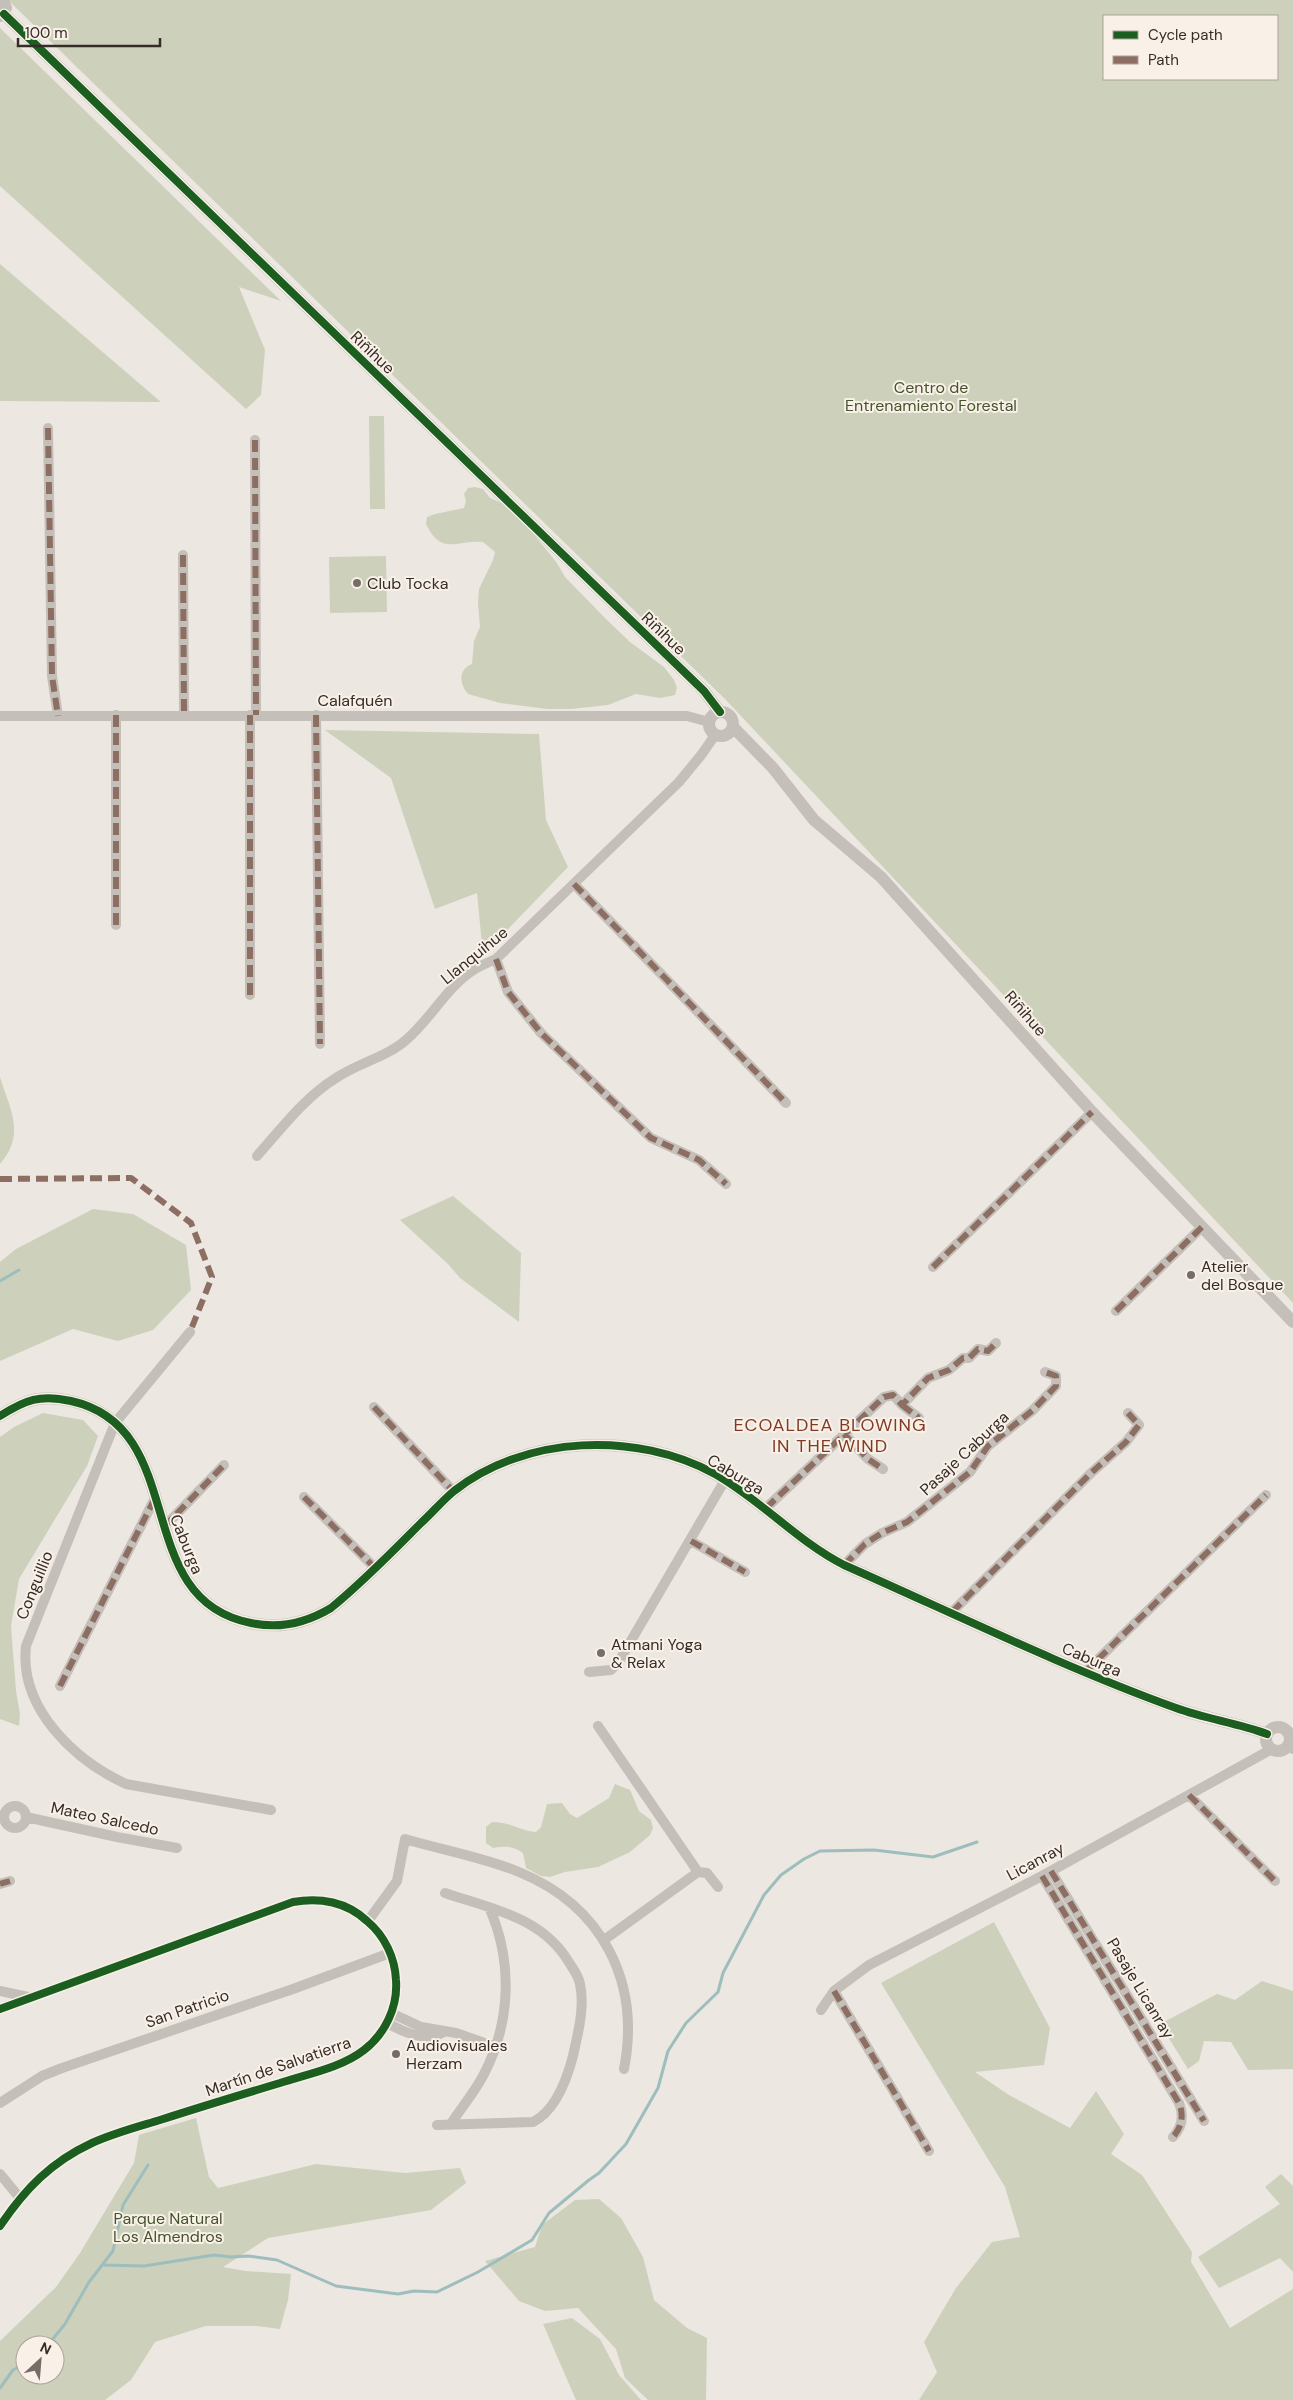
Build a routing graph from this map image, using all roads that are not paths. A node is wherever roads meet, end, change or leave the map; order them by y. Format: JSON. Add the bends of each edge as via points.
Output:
{"nodes":[{"id":1,"x":3,"y":0,"type":"edge"},
{"id":2,"x":2,"y":15,"type":"edge"},
{"id":3,"x":48,"y":428,"type":"dead end"},
{"id":4,"x":255,"y":440,"type":"dead end"},
{"id":5,"x":183,"y":555,"type":"dead end"},
{"id":6,"x":720,"y":712,"type":"junction"},
{"id":7,"x":184,"y":714,"type":"junction"},
{"id":8,"x":116,"y":715,"type":"junction"},
{"id":9,"x":253,"y":715,"type":"junction"},
{"id":10,"x":316,"y":715,"type":"junction"},
{"id":11,"x":0,"y":716,"type":"edge"},
{"id":12,"x":58,"y":716,"type":"junction"},
{"id":13,"x":709,"y":722,"type":"junction"},
{"id":14,"x":733,"y":727,"type":"junction"},
{"id":15,"x":715,"y":735,"type":"junction"},
{"id":16,"x":574,"y":884,"type":"junction"},
{"id":17,"x":116,"y":925,"type":"dead end"},
{"id":18,"x":496,"y":959,"type":"junction"},
{"id":19,"x":250,"y":995,"type":"dead end"},
{"id":20,"x":320,"y":1044,"type":"dead end"},
{"id":21,"x":786,"y":1103,"type":"dead end"},
{"id":22,"x":1092,"y":1112,"type":"junction"},
{"id":23,"x":257,"y":1156,"type":"dead end"},
{"id":24,"x":726,"y":1184,"type":"dead end"},
{"id":25,"x":1202,"y":1227,"type":"junction"},
{"id":26,"x":932,"y":1267,"type":"dead end"},
{"id":27,"x":1116,"y":1312,"type":"dead end"},
{"id":28,"x":1293,"y":1322,"type":"edge"},
{"id":29,"x":190,"y":1332,"type":"dead end"},
{"id":30,"x":996,"y":1343,"type":"dead end"},
{"id":31,"x":1045,"y":1372,"type":"dead end"},
{"id":32,"x":902,"y":1405,"type":"junction"},
{"id":33,"x":374,"y":1407,"type":"dead end"},
{"id":34,"x":1128,"y":1412,"type":"dead end"},
{"id":35,"x":0,"y":1416,"type":"edge"},
{"id":36,"x":919,"y":1418,"type":"dead end"},
{"id":37,"x":115,"y":1422,"type":"junction"},
{"id":38,"x":844,"y":1434,"type":"junction"},
{"id":39,"x":224,"y":1465,"type":"dead end"},
{"id":40,"x":883,"y":1469,"type":"dead end"},
{"id":41,"x":726,"y":1480,"type":"junction"},
{"id":42,"x":454,"y":1492,"type":"junction"},
{"id":43,"x":1266,"y":1495,"type":"dead end"},
{"id":44,"x":304,"y":1497,"type":"dead end"},
{"id":45,"x":155,"y":1498,"type":"junction"},
{"id":46,"x":766,"y":1508,"type":"junction"},
{"id":47,"x":164,"y":1527,"type":"junction"},
{"id":48,"x":691,"y":1541,"type":"junction"},
{"id":49,"x":844,"y":1565,"type":"junction"},
{"id":50,"x":375,"y":1568,"type":"junction"},
{"id":51,"x":744,"y":1572,"type":"dead end"},
{"id":52,"x":952,"y":1612,"type":"junction"},
{"id":53,"x":589,"y":1672,"type":"dead end"},
{"id":54,"x":1085,"y":1672,"type":"junction"},
{"id":55,"x":60,"y":1686,"type":"dead end"},
{"id":56,"x":598,"y":1726,"type":"dead end"},
{"id":57,"x":1267,"y":1734,"type":"junction"},
{"id":58,"x":1290,"y":1739,"type":"edge"},
{"id":59,"x":1272,"y":1749,"type":"junction"},
{"id":60,"x":1189,"y":1795,"type":"junction"},
{"id":61,"x":271,"y":1810,"type":"dead end"},
{"id":62,"x":2,"y":1815,"type":"edge"},
{"id":63,"x":26,"y":1817,"type":"junction"},
{"id":64,"x":177,"y":1848,"type":"dead end"},
{"id":65,"x":698,"y":1872,"type":"junction"},
{"id":66,"x":1047,"y":1874,"type":"junction"},
{"id":67,"x":1275,"y":1881,"type":"dead end"},
{"id":68,"x":718,"y":1887,"type":"dead end"},
{"id":69,"x":445,"y":1893,"type":"dead end"},
{"id":70,"x":489,"y":1908,"type":"junction"},
{"id":71,"x":368,"y":1921,"type":"junction"},
{"id":72,"x":604,"y":1940,"type":"junction"},
{"id":73,"x":390,"y":1953,"type":"junction"},
{"id":74,"x":0,"y":1991,"type":"edge"},
{"id":75,"x":834,"y":1991,"type":"junction"},
{"id":76,"x":30,"y":1998,"type":"junction"},
{"id":77,"x":0,"y":2009,"type":"edge"},
{"id":78,"x":821,"y":2010,"type":"dead end"},
{"id":79,"x":391,"y":2013,"type":"junction"},
{"id":80,"x":387,"y":2023,"type":"junction"},
{"id":81,"x":445,"y":2032,"type":"junction"},
{"id":82,"x":493,"y":2046,"type":"junction"},
{"id":83,"x":624,"y":2068,"type":"dead end"},
{"id":84,"x":0,"y":2103,"type":"edge"},
{"id":85,"x":1204,"y":2121,"type":"dead end"},
{"id":86,"x":437,"y":2125,"type":"dead end"},
{"id":87,"x":450,"y":2125,"type":"junction"},
{"id":88,"x":1173,"y":2137,"type":"dead end"},
{"id":89,"x":930,"y":2151,"type":"dead end"},
{"id":90,"x":0,"y":2174,"type":"edge"},
{"id":91,"x":19,"y":2197,"type":"junction"},
{"id":92,"x":0,"y":2226,"type":"edge"}],
"edges":[{"from":1,"to":2,"type":"street","name":"Riñihue","via":[[6,8]]},
{"from":2,"to":6,"type":"street","name":"Riñihue","via":[[704,691]]},
{"from":3,"to":12,"type":"street","via":[[52,676]]},
{"from":4,"to":9,"type":"street"},
{"from":5,"to":7,"type":"street"},
{"from":6,"to":13,"type":"street"},
{"from":6,"to":14,"type":"street","name":"Riñihue","via":[[730,716]]},
{"from":7,"to":8,"type":"street","name":"Calafquén"},
{"from":7,"to":9,"type":"street","name":"Calafquén"},
{"from":8,"to":12,"type":"street","name":"Calafquén"},
{"from":8,"to":17,"type":"street"},
{"from":9,"to":10,"type":"street","name":"Calafquén"},
{"from":9,"to":19,"type":"street"},
{"from":10,"to":13,"type":"street","name":"Calafquén","via":[[679,716]]},
{"from":10,"to":20,"type":"street"},
{"from":11,"to":12,"type":"street","name":"Calafquén"},
{"from":13,"to":15,"type":"street"},
{"from":14,"to":15,"type":"street","via":[[726,736]]},
{"from":14,"to":22,"type":"street","name":"Riñihue","via":[[773,768],[814,820],[888,884]]},
{"from":15,"to":16,"type":"street","name":"Llanquihue","via":[[679,782]]},
{"from":16,"to":18,"type":"street","name":"Llanquihue"},
{"from":16,"to":21,"type":"street"},
{"from":18,"to":23,"type":"street","name":"Llanquihue","via":[[475,969],[458,983],[407,1040],[334,1078]]},
{"from":18,"to":24,"type":"street","via":[[508,992],[541,1033],[651,1138],[698,1160]]},
{"from":22,"to":25,"type":"street","name":"Riñihue"},
{"from":22,"to":26,"type":"street"},
{"from":25,"to":27,"type":"street"},
{"from":25,"to":28,"type":"street","name":"Riñihue"},
{"from":29,"to":37,"type":"street","name":"Conguillio"},
{"from":30,"to":32,"type":"street","via":[[988,1352],[978,1349],[970,1358],[963,1358],[949,1370],[928,1378]]},
{"from":31,"to":49,"type":"street","name":"Pasaje Caburga","via":[[1056,1376],[1056,1386],[1033,1410],[988,1446],[970,1472],[907,1522],[865,1544]]},
{"from":32,"to":36,"type":"street"},
{"from":32,"to":38,"type":"street","via":[[893,1395],[884,1397]]},
{"from":33,"to":42,"type":"street"},
{"from":34,"to":52,"type":"street","via":[[1139,1425],[1126,1442]]},
{"from":35,"to":37,"type":"street","name":"Caburga","via":[[21,1402],[54,1399],[85,1405]]},
{"from":37,"to":45,"type":"street","name":"Caburga","via":[[140,1454]]},
{"from":37,"to":61,"type":"street","name":"Conguillio","via":[[26,1646],[26,1674],[31,1691],[64,1739],[85,1760],[111,1778],[126,1784]]},
{"from":38,"to":40,"type":"street","via":[[868,1459]]},
{"from":38,"to":46,"type":"street"},
{"from":39,"to":47,"type":"street"},
{"from":41,"to":42,"type":"street","name":"Caburga","via":[[655,1451],[583,1445],[547,1450],[513,1460]]},
{"from":41,"to":46,"type":"street","name":"Caburga"},
{"from":41,"to":48,"type":"street"},
{"from":42,"to":50,"type":"street","name":"Caburga"},
{"from":43,"to":54,"type":"street"},
{"from":44,"to":50,"type":"street"},
{"from":45,"to":47,"type":"street","name":"Caburga"},
{"from":45,"to":55,"type":"street"},
{"from":46,"to":49,"type":"street","name":"Caburga","via":[[818,1550]]},
{"from":47,"to":50,"type":"street","name":"Caburga","via":[[182,1574],[195,1592],[224,1614],[248,1622],[285,1625],[320,1614],[349,1594]]},
{"from":48,"to":51,"type":"street"},
{"from":48,"to":53,"type":"street","via":[[618,1663],[611,1670]]},
{"from":49,"to":52,"type":"street","name":"Caburga"},
{"from":52,"to":54,"type":"street","name":"Caburga"},
{"from":54,"to":57,"type":"street","name":"Caburga","via":[[1178,1708]]},
{"from":56,"to":65,"type":"street"},
{"from":57,"to":58,"type":"street","name":"Caburga","via":[[1283,1728]]},
{"from":57,"to":59,"type":"street"},
{"from":58,"to":59,"type":"street","name":"Caburga","via":[[1282,1750]]},
{"from":59,"to":60,"type":"street","name":"Licanray"},
{"from":60,"to":66,"type":"street","name":"Licanray"},
{"from":60,"to":67,"type":"street"},
{"from":62,"to":63,"type":"street","name":"Mateo Salcedo","via":[[16,1806],[24,1811]]},
{"from":62,"to":63,"type":"street","name":"Mateo Salcedo","via":[[6,1823],[15,1828],[24,1824]]},
{"from":63,"to":64,"type":"street","name":"Mateo Salcedo"},
{"from":65,"to":68,"type":"street","via":[[707,1873]]},
{"from":65,"to":72,"type":"street"},
{"from":66,"to":75,"type":"street","name":"Licanray","via":[[869,1965]]},
{"from":66,"to":85,"type":"street","name":"Pasaje Licanray"},
{"from":66,"to":88,"type":"street","via":[[1179,2103],[1181,2122]]},
{"from":69,"to":70,"type":"street"},
{"from":70,"to":82,"type":"street","via":[[500,1972]]},
{"from":70,"to":87,"type":"street","via":[[523,1919],[560,1949],[580,1984],[580,2020],[562,2086],[543,2117],[533,2122]]},
{"from":71,"to":72,"type":"street","via":[[397,1881],[405,1839],[531,1877],[570,1901]]},
{"from":71,"to":73,"type":"street","name":"Martín de Salvatierra","via":[[381,1935]]},
{"from":71,"to":76,"type":"street","name":"Martín de Salvatierra","via":[[351,1909],[332,1902],[293,1902]]},
{"from":72,"to":83,"type":"street","via":[[617,1966],[624,1994],[628,2041]]},
{"from":73,"to":79,"type":"street","name":"Martín de Salvatierra","via":[[396,1983]]},
{"from":73,"to":84,"type":"street","name":"San Patricio","via":[[56,2070]]},
{"from":74,"to":76,"type":"street"},
{"from":75,"to":78,"type":"street","name":"Licanray"},
{"from":75,"to":89,"type":"street"},
{"from":76,"to":77,"type":"street","name":"Martín de Salvatierra"},
{"from":79,"to":80,"type":"street","name":"Martín de Salvatierra"},
{"from":79,"to":81,"type":"street","via":[[421,2027]]},
{"from":80,"to":81,"type":"street","via":[[414,2035],[436,2036]]},
{"from":80,"to":91,"type":"street","name":"Martín de Salvatierra","via":[[366,2049],[340,2063],[91,2144],[56,2165]]},
{"from":81,"to":82,"type":"street"},
{"from":82,"to":87,"type":"street","via":[[451,2112]]},
{"from":86,"to":87,"type":"street"},
{"from":90,"to":91,"type":"street"},
{"from":91,"to":92,"type":"street","name":"Martín de Salvatierra"}]}
